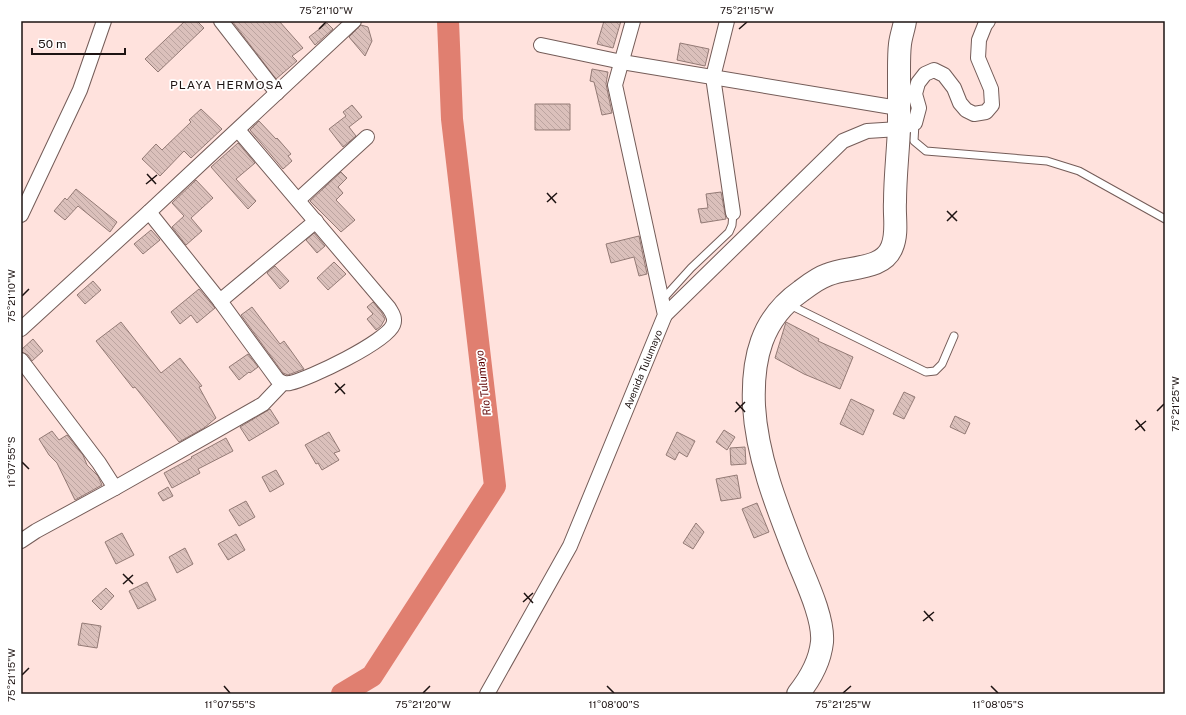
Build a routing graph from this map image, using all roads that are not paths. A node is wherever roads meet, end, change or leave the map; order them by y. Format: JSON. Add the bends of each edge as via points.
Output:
{"nodes":[{"id":1,"x":104,"y":21,"type":"edge"},
{"id":2,"x":221,"y":21,"type":"edge"},
{"id":3,"x":354,"y":21,"type":"edge"},
{"id":4,"x":633,"y":21,"type":"edge"},
{"id":5,"x":727,"y":21,"type":"edge"},
{"id":6,"x":905,"y":21,"type":"edge"},
{"id":7,"x":988,"y":21,"type":"edge"},
{"id":8,"x":541,"y":45,"type":"dead end"},
{"id":9,"x":622,"y":62,"type":"junction"},
{"id":10,"x":713,"y":77,"type":"junction"},
{"id":11,"x":278,"y":93,"type":"junction"},
{"id":12,"x":898,"y":108,"type":"junction"},
{"id":13,"x":907,"y":126,"type":"junction"},
{"id":14,"x":238,"y":130,"type":"junction"},
{"id":15,"x":367,"y":137,"type":"dead end"},
{"id":16,"x":298,"y":200,"type":"junction"},
{"id":17,"x":149,"y":212,"type":"junction"},
{"id":18,"x":733,"y":213,"type":"joint"},
{"id":19,"x":21,"y":215,"type":"edge"},
{"id":20,"x":1165,"y":218,"type":"edge"},
{"id":21,"x":316,"y":221,"type":"junction"},
{"id":22,"x":220,"y":301,"type":"junction"},
{"id":23,"x":662,"y":301,"type":"junction"},
{"id":24,"x":786,"y":303,"type":"junction"},
{"id":25,"x":665,"y":315,"type":"junction"},
{"id":26,"x":21,"y":329,"type":"edge"},
{"id":27,"x":954,"y":336,"type":"dead end"},
{"id":28,"x":21,"y":360,"type":"edge"},
{"id":29,"x":283,"y":383,"type":"junction"},
{"id":30,"x":115,"y":488,"type":"junction"},
{"id":31,"x":21,"y":541,"type":"edge"},
{"id":32,"x":487,"y":694,"type":"edge"},
{"id":33,"x":798,"y":694,"type":"edge"}],
"edges":[{"from":1,"to":19,"type":"street","via":[[80,90]]},
{"from":2,"to":11,"type":"street"},
{"from":3,"to":11,"type":"street"},
{"from":4,"to":9,"type":"street"},
{"from":5,"to":10,"type":"street"},
{"from":6,"to":12,"type":"main road","via":[[900,44]]},
{"from":7,"to":13,"type":"street","via":[[979,40],[978,58],[990,89],[992,105],[986,112],[974,114],[966,110],[944,75],[934,70],[925,74],[918,83],[915,94],[919,108]]},
{"from":8,"to":9,"type":"street"},
{"from":9,"to":10,"type":"street"},
{"from":9,"to":23,"type":"street","via":[[615,85]]},
{"from":10,"to":12,"type":"street"},
{"from":10,"to":18,"type":"street"},
{"from":11,"to":14,"type":"street"},
{"from":12,"to":13,"type":"main road"},
{"from":13,"to":20,"type":"lane","via":[[914,141],[926,151],[1047,161],[1079,171]]},
{"from":13,"to":24,"type":"main road","via":[[895,202],[895,238],[886,257],[876,263],[827,275],[808,285]]},
{"from":13,"to":25,"type":"street","via":[[867,131],[843,141]]},
{"from":14,"to":16,"type":"street"},
{"from":14,"to":17,"type":"street"},
{"from":15,"to":16,"type":"street"},
{"from":16,"to":21,"type":"street"},
{"from":17,"to":22,"type":"street"},
{"from":17,"to":26,"type":"street"},
{"from":18,"to":23,"type":"lane","via":[[729,232]]},
{"from":21,"to":22,"type":"street"},
{"from":21,"to":29,"type":"street","via":[[389,308],[394,318],[393,325],[388,332],[359,352],[310,376],[291,383]]},
{"from":22,"to":29,"type":"street","via":[[277,379]]},
{"from":23,"to":25,"type":"street"},
{"from":24,"to":27,"type":"lane","via":[[926,372],[935,370],[942,364]]},
{"from":24,"to":33,"type":"main road","via":[[768,326],[761,344],[756,363],[754,406],[764,463],[821,626],[820,655],[814,670]]},
{"from":25,"to":32,"type":"street","name":"Avenida Tulumayo","via":[[570,546]]},
{"from":28,"to":30,"type":"street"},
{"from":29,"to":30,"type":"street","via":[[263,404]]},
{"from":30,"to":31,"type":"street"}]}
